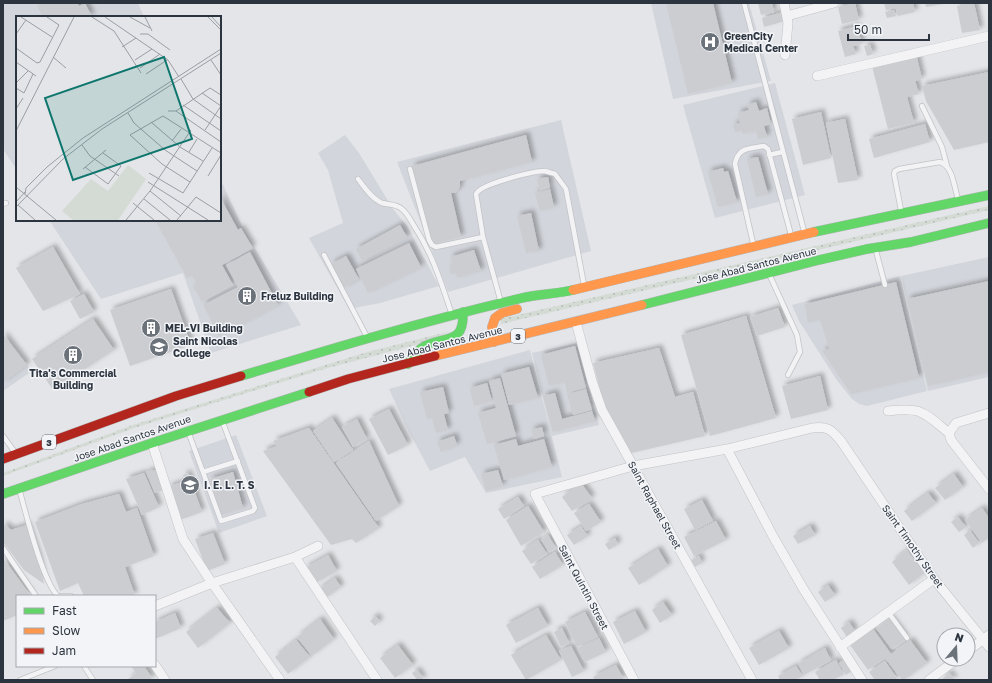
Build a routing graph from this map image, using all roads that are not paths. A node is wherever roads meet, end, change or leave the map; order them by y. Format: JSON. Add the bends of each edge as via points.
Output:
{"nodes":[{"id":1,"x":744,"y":3,"type":"edge"},
{"id":2,"x":784,"y":3,"type":"edge"},
{"id":3,"x":834,"y":3,"type":"edge"},
{"id":4,"x":787,"y":16,"type":"junction"},
{"id":5,"x":989,"y":36,"type":"edge"},
{"id":6,"x":785,"y":55,"type":"dead end"},
{"id":7,"x":817,"y":76,"type":"dead end"},
{"id":8,"x":922,"y":106,"type":"dead end"},
{"id":9,"x":782,"y":152,"type":"junction"},
{"id":10,"x":769,"y":155,"type":"junction"},
{"id":11,"x":947,"y":166,"type":"junction"},
{"id":12,"x":410,"y":169,"type":"dead end"},
{"id":13,"x":358,"y":179,"type":"dead end"},
{"id":14,"x":989,"y":195,"type":"edge"},
{"id":15,"x":958,"y":202,"type":"junction"},
{"id":16,"x":902,"y":214,"type":"junction"},
{"id":17,"x":989,"y":223,"type":"edge"},
{"id":18,"x":804,"y":234,"type":"junction"},
{"id":19,"x":792,"y":236,"type":"junction"},
{"id":20,"x":483,"y":237,"type":"junction"},
{"id":21,"x":754,"y":246,"type":"junction"},
{"id":22,"x":875,"y":248,"type":"junction"},
{"id":23,"x":324,"y":255,"type":"dead end"},
{"id":24,"x":769,"y":273,"type":"junction"},
{"id":25,"x":885,"y":285,"type":"dead end"},
{"id":26,"x":585,"y":288,"type":"junction"},
{"id":27,"x":524,"y":297,"type":"junction"},
{"id":28,"x":501,"y":303,"type":"junction"},
{"id":29,"x":463,"y":312,"type":"junction"},
{"id":30,"x":452,"y":315,"type":"junction"},
{"id":31,"x":576,"y":322,"type":"junction"},
{"id":32,"x":368,"y":338,"type":"junction"},
{"id":33,"x":494,"y":342,"type":"junction"},
{"id":34,"x":408,"y":364,"type":"junction"},
{"id":35,"x":788,"y":375,"type":"dead end"},
{"id":36,"x":888,"y":411,"type":"dead end"},
{"id":37,"x":989,"y":413,"type":"edge"},
{"id":38,"x":222,"y":420,"type":"junction"},
{"id":39,"x":188,"y":431,"type":"junction"},
{"id":40,"x":949,"y":433,"type":"junction"},
{"id":41,"x":3,"y":436,"type":"edge"},
{"id":42,"x":152,"y":443,"type":"junction"},
{"id":43,"x":727,"y":450,"type":"junction"},
{"id":44,"x":16,"y":454,"type":"junction"},
{"id":45,"x":3,"y":459,"type":"edge"},
{"id":46,"x":238,"y":461,"type":"junction"},
{"id":47,"x":633,"y":466,"type":"junction"},
{"id":48,"x":203,"y":472,"type":"junction"},
{"id":49,"x":19,"y":488,"type":"junction"},
{"id":50,"x":989,"y":489,"type":"edge"},
{"id":51,"x":3,"y":494,"type":"edge"},
{"id":52,"x":535,"y":494,"type":"joint"},
{"id":53,"x":318,"y":546,"type":"dead end"},
{"id":54,"x":3,"y":548,"type":"edge"},
{"id":55,"x":295,"y":557,"type":"junction"},
{"id":56,"x":934,"y":578,"type":"junction"},
{"id":57,"x":212,"y":583,"type":"junction"},
{"id":58,"x":35,"y":595,"type":"edge"},
{"id":59,"x":59,"y":595,"type":"edge"},
{"id":60,"x":156,"y":606,"type":"edge"},
{"id":61,"x":888,"y":612,"type":"junction"},
{"id":62,"x":907,"y":638,"type":"dead end"},
{"id":63,"x":987,"y":640,"type":"edge"},
{"id":64,"x":976,"y":646,"type":"edge"},
{"id":65,"x":840,"y":647,"type":"junction"},
{"id":66,"x":156,"y":666,"type":"edge"},
{"id":67,"x":52,"y":667,"type":"edge"},
{"id":68,"x":85,"y":667,"type":"edge"},
{"id":69,"x":946,"y":667,"type":"edge"},
{"id":70,"x":20,"y":680,"type":"edge"},
{"id":71,"x":93,"y":680,"type":"edge"},
{"id":72,"x":165,"y":680,"type":"edge"},
{"id":73,"x":280,"y":680,"type":"edge"},
{"id":74,"x":377,"y":680,"type":"edge"},
{"id":75,"x":634,"y":680,"type":"edge"},
{"id":76,"x":752,"y":680,"type":"edge"},
{"id":77,"x":862,"y":680,"type":"edge"},
{"id":78,"x":929,"y":680,"type":"edge"}],
"edges":[{"from":1,"to":9,"type":"lane"},
{"from":2,"to":4,"type":"street"},
{"from":3,"to":4,"type":"street"},
{"from":4,"to":6,"type":"street"},
{"from":5,"to":7,"type":"street"},
{"from":8,"to":11,"type":"lane","via":[[942,147]]},
{"from":9,"to":10,"type":"lane"},
{"from":9,"to":18,"type":"lane"},
{"from":10,"to":19,"type":"lane"},
{"from":10,"to":21,"type":"lane","via":[[768,149],[764,146],[748,149],[740,152],[735,164]]},
{"from":11,"to":15,"type":"lane"},
{"from":11,"to":16,"type":"lane","via":[[940,162],[895,171]]},
{"from":12,"to":20,"type":"lane","via":[[432,245],[436,247]]},
{"from":13,"to":30,"type":"lane","via":[[377,201],[397,206],[405,212],[431,253]]},
{"from":14,"to":15,"type":"highway","name":"Jose Abad Santos Avenue","number":"3"},
{"from":15,"to":16,"type":"highway","name":"Jose Abad Santos Avenue","number":"3"},
{"from":16,"to":18,"type":"highway","name":"Jose Abad Santos Avenue","number":"3"},
{"from":17,"to":22,"type":"highway","name":"Jose Abad Santos Avenue","number":"3"},
{"from":18,"to":19,"type":"highway","name":"Jose Abad Santos Avenue","number":"3"},
{"from":19,"to":21,"type":"highway","name":"Jose Abad Santos Avenue","number":"3"},
{"from":20,"to":26,"type":"lane","via":[[477,192],[528,173],[545,171],[554,174],[566,189]]},
{"from":20,"to":28,"type":"lane"},
{"from":21,"to":26,"type":"highway","name":"Jose Abad Santos Avenue","number":"3"},
{"from":22,"to":24,"type":"highway","name":"Jose Abad Santos Avenue","number":"3"},
{"from":22,"to":25,"type":"lane"},
{"from":23,"to":32,"type":"lane"},
{"from":24,"to":31,"type":"highway","name":"Jose Abad Santos Avenue","number":"3"},
{"from":24,"to":35,"type":"lane","via":[[797,335],[800,352]]},
{"from":26,"to":27,"type":"highway","name":"Jose Abad Santos Avenue","number":"3"},
{"from":27,"to":28,"type":"highway","name":"Jose Abad Santos Avenue","number":"3"},
{"from":27,"to":33,"type":"highway","via":[[523,307],[501,313],[496,317],[492,324]]},
{"from":28,"to":29,"type":"highway","name":"Jose Abad Santos Avenue","number":"3"},
{"from":29,"to":30,"type":"highway","name":"Jose Abad Santos Avenue","number":"3"},
{"from":29,"to":34,"type":"highway","via":[[464,326],[460,333],[425,346]]},
{"from":30,"to":32,"type":"highway","name":"Jose Abad Santos Avenue","number":"3"},
{"from":31,"to":33,"type":"highway","name":"Jose Abad Santos Avenue","number":"3"},
{"from":31,"to":47,"type":"street","name":"Saint Raphael Street","via":[[602,410]]},
{"from":32,"to":44,"type":"highway","name":"Jose Abad Santos Avenue","number":"3","via":[[176,396]]},
{"from":33,"to":34,"type":"highway","name":"Jose Abad Santos Avenue","number":"3"},
{"from":34,"to":38,"type":"highway","name":"Jose Abad Santos Avenue","number":"3","via":[[348,379]]},
{"from":36,"to":40,"type":"street","via":[[918,410]]},
{"from":37,"to":40,"type":"street","via":[[956,422]]},
{"from":38,"to":39,"type":"highway","name":"Jose Abad Santos Avenue","number":"3"},
{"from":38,"to":46,"type":"lane"},
{"from":39,"to":42,"type":"highway","name":"Jose Abad Santos Avenue","number":"3"},
{"from":39,"to":48,"type":"lane"},
{"from":40,"to":50,"type":"street","via":[[950,440]]},
{"from":41,"to":44,"type":"lane"},
{"from":42,"to":49,"type":"highway","name":"Jose Abad Santos Avenue","number":"3"},
{"from":42,"to":57,"type":"street","via":[[183,539]]},
{"from":43,"to":47,"type":"street","name":"Saint Timothy Street"},
{"from":43,"to":56,"type":"street","name":"Saint Timothy Street","via":[[812,428],[822,427],[833,431]]},
{"from":43,"to":65,"type":"street","via":[[774,538]]},
{"from":44,"to":45,"type":"highway","name":"Jose Abad Santos Avenue","number":"3"},
{"from":46,"to":48,"type":"lane"},
{"from":46,"to":48,"type":"lane","via":[[255,508],[253,511],[221,521]]},
{"from":47,"to":52,"type":"street","name":"Saint Timothy Street"},
{"from":47,"to":76,"type":"street","name":"Saint Raphael Street"},
{"from":49,"to":51,"type":"highway","name":"Jose Abad Santos Avenue","number":"3"},
{"from":49,"to":59,"type":"lane","via":[[39,557],[53,591]]},
{"from":52,"to":75,"type":"street","name":"Saint Quintin Street"},
{"from":53,"to":55,"type":"street"},
{"from":54,"to":58,"type":"lane"},
{"from":55,"to":57,"type":"street"},
{"from":55,"to":74,"type":"street"},
{"from":56,"to":61,"type":"street"},
{"from":56,"to":63,"type":"street","name":"Saint Timothy Street"},
{"from":57,"to":60,"type":"street"},
{"from":57,"to":73,"type":"street"},
{"from":61,"to":62,"type":"lane"},
{"from":61,"to":65,"type":"street"},
{"from":63,"to":64,"type":"street"},
{"from":65,"to":77,"type":"street"},
{"from":66,"to":72,"type":"street"},
{"from":67,"to":70,"type":"lane"},
{"from":68,"to":71,"type":"lane"},
{"from":69,"to":78,"type":"street"}]}
